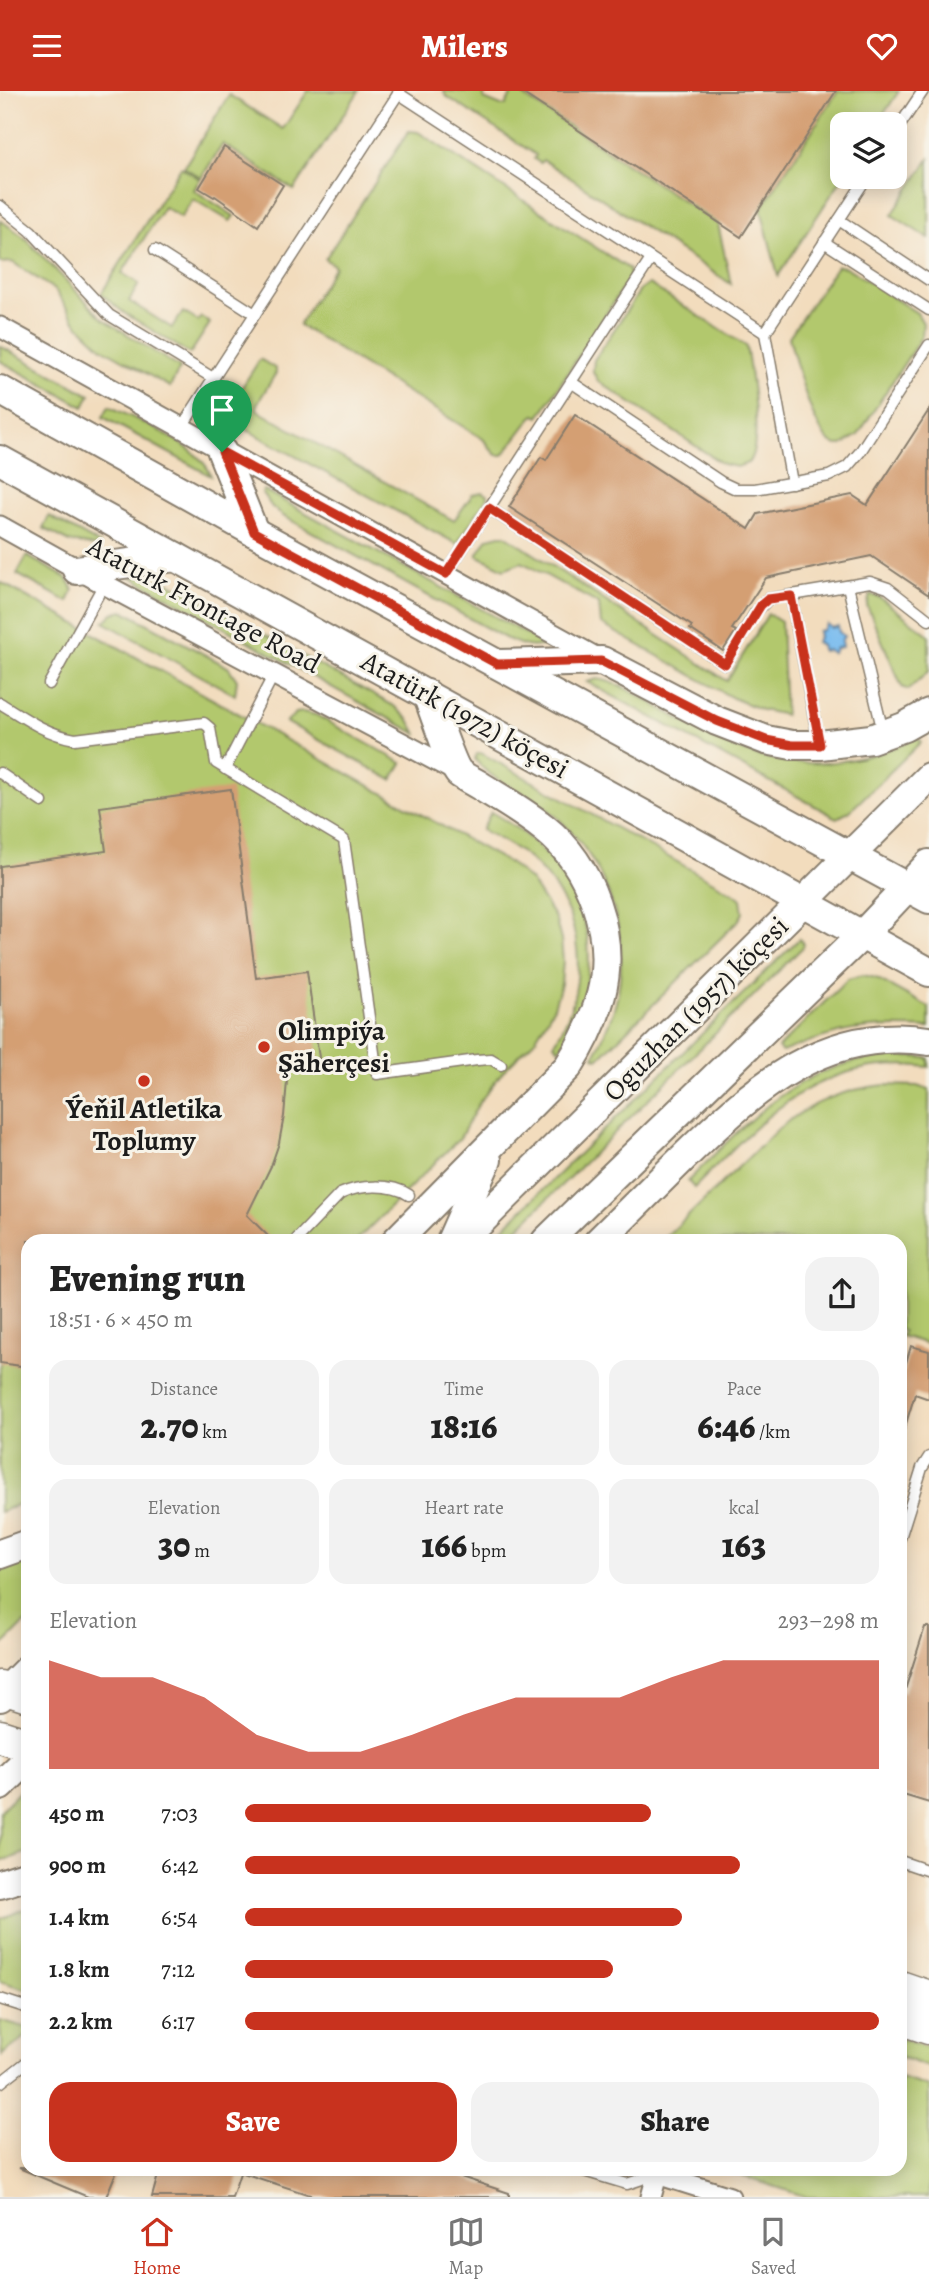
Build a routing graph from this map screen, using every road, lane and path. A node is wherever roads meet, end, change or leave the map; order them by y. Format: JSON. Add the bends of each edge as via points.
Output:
{"nodes":[{"id":1,"x":923,"y":91,"type":"edge"},
{"id":2,"x":399,"y":92,"type":"edge"},
{"id":3,"x":907,"y":115,"type":"edge"},
{"id":4,"x":859,"y":189,"type":"edge"},
{"id":5,"x":0,"y":206,"type":"edge"},
{"id":6,"x":839,"y":220,"type":"junction"},
{"id":7,"x":824,"y":242,"type":"junction"},
{"id":8,"x":155,"y":250,"type":"dead end"},
{"id":9,"x":651,"y":259,"type":"junction"},
{"id":10,"x":929,"y":280,"type":"edge"},
{"id":11,"x":929,"y":310,"type":"edge"},
{"id":12,"x":254,"y":314,"type":"junction"},
{"id":13,"x":0,"y":327,"type":"edge"},
{"id":14,"x":765,"y":334,"type":"junction"},
{"id":15,"x":929,"y":345,"type":"edge"},
{"id":16,"x":213,"y":378,"type":"junction"},
{"id":17,"x":571,"y":383,"type":"junction"},
{"id":18,"x":0,"y":390,"type":"edge"},
{"id":19,"x":180,"y":428,"type":"junction"},
{"id":20,"x":222,"y":452,"type":"junction"},
{"id":21,"x":0,"y":460,"type":"edge"},
{"id":22,"x":792,"y":483,"type":"junction"},
{"id":23,"x":489,"y":508,"type":"junction"},
{"id":24,"x":0,"y":526,"type":"edge"},
{"id":25,"x":254,"y":532,"type":"junction"},
{"id":26,"x":176,"y":557,"type":"junction"},
{"id":27,"x":77,"y":570,"type":"junction"},
{"id":28,"x":446,"y":574,"type":"junction"},
{"id":29,"x":104,"y":584,"type":"junction"},
{"id":30,"x":848,"y":586,"type":"junction"},
{"id":31,"x":791,"y":596,"type":"junction"},
{"id":32,"x":929,"y":620,"type":"edge"},
{"id":33,"x":601,"y":661,"type":"junction"},
{"id":34,"x":497,"y":664,"type":"junction"},
{"id":35,"x":274,"y":674,"type":"junction"},
{"id":36,"x":49,"y":684,"type":"dead end"},
{"id":37,"x":427,"y":694,"type":"junction"},
{"id":38,"x":0,"y":703,"type":"edge"},
{"id":39,"x":929,"y":713,"type":"edge"},
{"id":40,"x":884,"y":734,"type":"junction"},
{"id":41,"x":820,"y":745,"type":"junction"},
{"id":42,"x":225,"y":769,"type":"junction"},
{"id":43,"x":457,"y":772,"type":"junction"},
{"id":44,"x":0,"y":773,"type":"edge"},
{"id":45,"x":929,"y":777,"type":"edge"},
{"id":46,"x":42,"y":802,"type":"dead end"},
{"id":47,"x":850,"y":856,"type":"junction"},
{"id":48,"x":929,"y":865,"type":"edge"},
{"id":49,"x":918,"y":893,"type":"edge"},
{"id":50,"x":803,"y":903,"type":"junction"},
{"id":51,"x":863,"y":934,"type":"junction"},
{"id":52,"x":929,"y":972,"type":"edge"},
{"id":53,"x":929,"y":1041,"type":"edge"},
{"id":54,"x":501,"y":1065,"type":"dead end"},
{"id":55,"x":494,"y":1145,"type":"junction"},
{"id":56,"x":647,"y":1193,"type":"junction"},
{"id":57,"x":409,"y":1195,"type":"dead end"},
{"id":58,"x":555,"y":1232,"type":"edge"},
{"id":59,"x":302,"y":1234,"type":"edge"},
{"id":60,"x":403,"y":1234,"type":"edge"},
{"id":61,"x":454,"y":1234,"type":"edge"},
{"id":62,"x":468,"y":1234,"type":"edge"},
{"id":63,"x":606,"y":1234,"type":"edge"},
{"id":64,"x":929,"y":1457,"type":"edge"},
{"id":65,"x":907,"y":1508,"type":"edge"},
{"id":66,"x":21,"y":1546,"type":"edge"},
{"id":67,"x":0,"y":1554,"type":"edge"},
{"id":68,"x":0,"y":1736,"type":"edge"},
{"id":69,"x":21,"y":1743,"type":"edge"},
{"id":70,"x":21,"y":1766,"type":"edge"},
{"id":71,"x":0,"y":1786,"type":"edge"},
{"id":72,"x":907,"y":1863,"type":"edge"},
{"id":73,"x":929,"y":1871,"type":"edge"},
{"id":74,"x":21,"y":1877,"type":"edge"},
{"id":75,"x":0,"y":1884,"type":"edge"},
{"id":76,"x":907,"y":1989,"type":"edge"},
{"id":77,"x":929,"y":1997,"type":"edge"},
{"id":78,"x":0,"y":1999,"type":"edge"},
{"id":79,"x":21,"y":2006,"type":"edge"},
{"id":80,"x":907,"y":2020,"type":"edge"},
{"id":81,"x":929,"y":2028,"type":"edge"},
{"id":82,"x":21,"y":2066,"type":"edge"},
{"id":83,"x":0,"y":2083,"type":"edge"},
{"id":84,"x":600,"y":2176,"type":"edge"},
{"id":85,"x":646,"y":2176,"type":"edge"},
{"id":86,"x":656,"y":2176,"type":"edge"},
{"id":87,"x":672,"y":2176,"type":"edge"},
{"id":88,"x":650,"y":2197,"type":"edge"},
{"id":89,"x":730,"y":2197,"type":"edge"}],
"edges":[{"from":1,"to":3,"type":"lane"},
{"from":2,"to":9,"type":"lane"},
{"from":2,"to":12,"type":"lane"},
{"from":4,"to":6,"type":"lane"},
{"from":5,"to":16,"type":"lane","via":[[32,232],[109,315]]},
{"from":6,"to":7,"type":"lane"},
{"from":6,"to":10,"type":"lane"},
{"from":7,"to":11,"type":"lane"},
{"from":7,"to":14,"type":"lane"},
{"from":8,"to":12,"type":"lane"},
{"from":9,"to":14,"type":"lane"},
{"from":9,"to":17,"type":"lane"},
{"from":12,"to":16,"type":"lane"},
{"from":13,"to":19,"type":"street"},
{"from":14,"to":22,"type":"lane"},
{"from":15,"to":22,"type":"lane","via":[[847,467],[829,476]]},
{"from":16,"to":19,"type":"lane"},
{"from":17,"to":22,"type":"lane","via":[[736,489]]},
{"from":17,"to":23,"type":"lane"},
{"from":18,"to":25,"type":"main road"},
{"from":19,"to":20,"type":"street"},
{"from":20,"to":25,"type":"main road"},
{"from":20,"to":28,"type":"street"},
{"from":21,"to":26,"type":"main road","name":"Atatürk (1972) köçesi"},
{"from":23,"to":28,"type":"lane"},
{"from":23,"to":31,"type":"lane","via":[[725,664],[761,605],[768,599]]},
{"from":24,"to":27,"type":"street","name":"Ataturk Frontage Road"},
{"from":25,"to":34,"type":"main road"},
{"from":26,"to":27,"type":"main road"},
{"from":26,"to":37,"type":"main road","name":"Atatürk (1972) köçesi"},
{"from":27,"to":29,"type":"street","name":"Ataturk Frontage Road"},
{"from":28,"to":33,"type":"street"},
{"from":29,"to":35,"type":"street","name":"Ataturk Frontage Road"},
{"from":29,"to":36,"type":"lane"},
{"from":30,"to":31,"type":"lane"},
{"from":30,"to":32,"type":"lane","via":[[879,583]]},
{"from":30,"to":40,"type":"lane"},
{"from":31,"to":41,"type":"lane"},
{"from":33,"to":34,"type":"main road"},
{"from":33,"to":41,"type":"main road","via":[[717,721],[766,740]]},
{"from":34,"to":47,"type":"main road"},
{"from":35,"to":42,"type":"lane"},
{"from":35,"to":43,"type":"street","name":"Ataturk Frontage Road"},
{"from":37,"to":43,"type":"main road"},
{"from":37,"to":50,"type":"main road","name":"Atatürk (1972) köçesi"},
{"from":38,"to":42,"type":"lane","via":[[54,734],[75,739],[204,723],[210,728],[216,763]]},
{"from":39,"to":40,"type":"main road"},
{"from":40,"to":41,"type":"main road"},
{"from":42,"to":54,"type":"lane","via":[[344,840],[377,1074],[477,1060],[491,1059]]},
{"from":43,"to":55,"type":"main road","via":[[562,843],[594,898],[604,950],[601,994],[580,1047],[568,1067]]},
{"from":44,"to":46,"type":"lane"},
{"from":45,"to":47,"type":"main road","name":"Oguzhan (1957) köçesi"},
{"from":47,"to":49,"type":"main road"},
{"from":47,"to":50,"type":"main road","name":"Oguzhan (1957) köçesi"},
{"from":48,"to":49,"type":"main road"},
{"from":49,"to":51,"type":"main road"},
{"from":50,"to":51,"type":"main road","name":"Atatürk (1972) köçesi"},
{"from":50,"to":62,"type":"main road","name":"Oguzhan (1957) köçesi"},
{"from":51,"to":52,"type":"main road","name":"Atatürk (1972) köçesi"},
{"from":51,"to":58,"type":"main road"},
{"from":53,"to":56,"type":"main road","via":[[860,1043],[795,1066],[752,1094]]},
{"from":55,"to":60,"type":"main road"},
{"from":55,"to":61,"type":"main road"},
{"from":56,"to":58,"type":"main road"},
{"from":56,"to":63,"type":"main road"},
{"from":57,"to":59,"type":"lane","via":[[392,1188],[348,1191]]},
{"from":64,"to":65,"type":"lane"},
{"from":66,"to":67,"type":"main road"},
{"from":68,"to":69,"type":"main road"},
{"from":70,"to":71,"type":"main road"},
{"from":72,"to":73,"type":"lane"},
{"from":74,"to":75,"type":"main road"},
{"from":76,"to":77,"type":"main road"},
{"from":78,"to":79,"type":"lane"},
{"from":80,"to":81,"type":"main road"},
{"from":82,"to":83,"type":"lane"},
{"from":84,"to":85,"type":"lane","via":[[626,2184]]},
{"from":86,"to":88,"type":"street"},
{"from":87,"to":89,"type":"street"}]}
